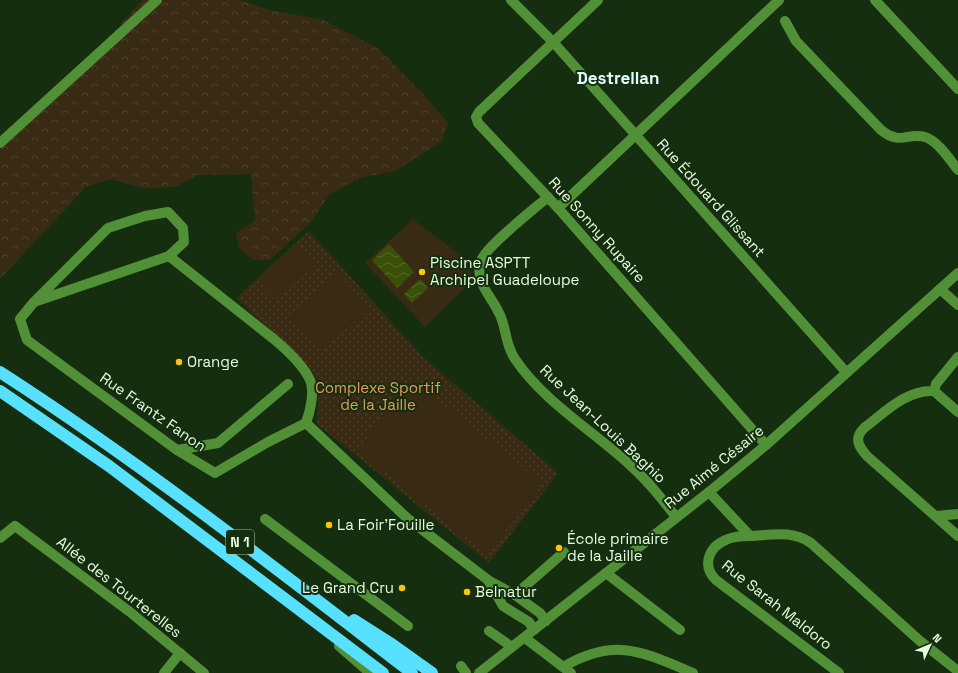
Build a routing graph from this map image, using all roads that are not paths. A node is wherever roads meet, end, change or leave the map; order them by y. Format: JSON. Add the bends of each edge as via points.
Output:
{"nodes":[{"id":1,"x":157,"y":0,"type":"edge"},
{"id":2,"x":511,"y":0,"type":"edge"},
{"id":3,"x":598,"y":0,"type":"edge"},
{"id":4,"x":779,"y":0,"type":"edge"},
{"id":5,"x":875,"y":0,"type":"edge"},
{"id":6,"x":785,"y":21,"type":"dead end"},
{"id":7,"x":554,"y":43,"type":"junction"},
{"id":8,"x":958,"y":89,"type":"edge"},
{"id":9,"x":635,"y":136,"type":"junction"},
{"id":10,"x":0,"y":143,"type":"edge"},
{"id":11,"x":958,"y":170,"type":"edge"},
{"id":12,"x":548,"y":197,"type":"junction"},
{"id":13,"x":558,"y":208,"type":"junction"},
{"id":14,"x":169,"y":256,"type":"junction"},
{"id":15,"x":958,"y":273,"type":"edge"},
{"id":16,"x":940,"y":289,"type":"junction"},
{"id":17,"x":34,"y":302,"type":"junction"},
{"id":18,"x":958,"y":306,"type":"edge"},
{"id":19,"x":958,"y":357,"type":"edge"},
{"id":20,"x":0,"y":372,"type":"edge"},
{"id":21,"x":846,"y":372,"type":"junction"},
{"id":22,"x":288,"y":384,"type":"dead end"},
{"id":23,"x":0,"y":391,"type":"edge"},
{"id":24,"x":934,"y":391,"type":"junction"},
{"id":25,"x":958,"y":412,"type":"edge"},
{"id":26,"x":306,"y":423,"type":"junction"},
{"id":27,"x":766,"y":445,"type":"junction"},
{"id":28,"x":177,"y":450,"type":"junction"},
{"id":29,"x":709,"y":492,"type":"junction"},
{"id":30,"x":958,"y":514,"type":"edge"},
{"id":31,"x":936,"y":516,"type":"junction"},
{"id":32,"x":676,"y":517,"type":"junction"},
{"id":33,"x":265,"y":519,"type":"dead end"},
{"id":34,"x":750,"y":536,"type":"junction"},
{"id":35,"x":958,"y":536,"type":"edge"},
{"id":36,"x":0,"y":538,"type":"edge"},
{"id":37,"x":564,"y":552,"type":"dead end"},
{"id":38,"x":606,"y":573,"type":"junction"},
{"id":39,"x":488,"y":580,"type":"junction"},
{"id":40,"x":515,"y":595,"type":"junction"},
{"id":41,"x":280,"y":596,"type":"junction"},
{"id":42,"x":317,"y":600,"type":"junction"},
{"id":43,"x":546,"y":621,"type":"junction"},
{"id":44,"x":408,"y":626,"type":"dead end"},
{"id":45,"x":534,"y":630,"type":"junction"},
{"id":46,"x":680,"y":630,"type":"dead end"},
{"id":47,"x":489,"y":631,"type":"dead end"},
{"id":48,"x":525,"y":638,"type":"junction"},
{"id":49,"x":512,"y":647,"type":"junction"},
{"id":50,"x":180,"y":653,"type":"junction"},
{"id":51,"x":567,"y":670,"type":"edge"},
{"id":52,"x":958,"y":671,"type":"edge"},
{"id":53,"x":164,"y":673,"type":"edge"},
{"id":54,"x":204,"y":673,"type":"edge"},
{"id":55,"x":370,"y":673,"type":"edge"},
{"id":56,"x":383,"y":673,"type":"edge"},
{"id":57,"x":412,"y":673,"type":"edge"},
{"id":58,"x":432,"y":673,"type":"edge"},
{"id":59,"x":479,"y":673,"type":"edge"},
{"id":60,"x":692,"y":673,"type":"edge"},
{"id":61,"x":839,"y":673,"type":"edge"}],
"edges":[{"from":1,"to":10,"type":"street"},
{"from":2,"to":7,"type":"street","name":"Rue Édouard Glissant"},
{"from":3,"to":7,"type":"street"},
{"from":4,"to":9,"type":"street"},
{"from":5,"to":8,"type":"street"},
{"from":6,"to":11,"type":"street","via":[[796,41],[881,130],[893,138],[925,138],[932,141]]},
{"from":7,"to":9,"type":"street","name":"Rue Édouard Glissant"},
{"from":7,"to":12,"type":"street","name":"Rue Sonny Rupaire","via":[[494,97],[476,117],[478,123]]},
{"from":9,"to":13,"type":"street"},
{"from":9,"to":21,"type":"street","name":"Rue Édouard Glissant"},
{"from":12,"to":13,"type":"street","name":"Rue Sonny Rupaire"},
{"from":12,"to":32,"type":"street","name":"Rue Jean-Louis Baghio","via":[[484,254],[479,268],[481,283],[499,311],[510,350],[526,373],[554,401],[630,465]]},
{"from":13,"to":27,"type":"street","name":"Rue Sonny Rupaire"},
{"from":14,"to":17,"type":"street","name":"Rue Frantz Fanon"},
{"from":14,"to":17,"type":"street","name":"Rue Frantz Fanon","via":[[184,242],[183,228],[168,212],[108,228]]},
{"from":14,"to":26,"type":"street","via":[[290,353],[311,381],[311,409]]},
{"from":15,"to":16,"type":"street","name":"Rue Aimé Césaire"},
{"from":16,"to":18,"type":"street"},
{"from":16,"to":21,"type":"street","name":"Rue Aimé Césaire"},
{"from":17,"to":28,"type":"street","name":"Rue Frantz Fanon","via":[[20,319],[27,340]]},
{"from":19,"to":24,"type":"street","via":[[936,384]]},
{"from":20,"to":42,"type":"highway","number":"N 1","via":[[65,414]]},
{"from":21,"to":27,"type":"street","name":"Rue Aimé Césaire"},
{"from":22,"to":28,"type":"street","via":[[218,443]]},
{"from":23,"to":41,"type":"highway","number":"N 1","via":[[109,466]]},
{"from":24,"to":25,"type":"street"},
{"from":24,"to":31,"type":"street","via":[[924,390],[897,402],[862,431],[858,436],[858,443],[867,456]]},
{"from":26,"to":28,"type":"street","name":"Rue Frantz Fanon","via":[[215,473]]},
{"from":26,"to":39,"type":"street","via":[[407,518]]},
{"from":27,"to":29,"type":"street","name":"Rue Aimé Césaire"},
{"from":29,"to":32,"type":"street","name":"Rue Aimé Césaire"},
{"from":29,"to":34,"type":"street"},
{"from":30,"to":31,"type":"street"},
{"from":31,"to":35,"type":"street"},
{"from":32,"to":38,"type":"street","name":"Rue Aimé Césaire"},
{"from":33,"to":44,"type":"street"},
{"from":34,"to":52,"type":"street","name":"Rue Sarah Maldoro","via":[[790,534],[804,539]]},
{"from":34,"to":61,"type":"street","name":"Rue Sarah Maldoro","via":[[726,539],[714,547],[707,563],[710,573]]},
{"from":36,"to":50,"type":"street","name":"Allée des Tourterelles","via":[[15,526]]},
{"from":37,"to":40,"type":"street"},
{"from":38,"to":43,"type":"street","name":"Rue Aimé Césaire"},
{"from":38,"to":46,"type":"street"},
{"from":39,"to":40,"type":"street"},
{"from":39,"to":45,"type":"street","via":[[503,606],[529,622]]},
{"from":40,"to":43,"type":"street","via":[[540,613]]},
{"from":41,"to":55,"type":"street"},
{"from":41,"to":56,"type":"highway","number":"N 1"},
{"from":42,"to":57,"type":"highway","number":"N 1"},
{"from":42,"to":58,"type":"highway","via":[[372,630]]},
{"from":43,"to":45,"type":"street","name":"Rue Aimé Césaire"},
{"from":45,"to":48,"type":"street","name":"Rue Aimé Césaire"},
{"from":47,"to":49,"type":"street"},
{"from":48,"to":49,"type":"street","name":"Rue Aimé Césaire"},
{"from":48,"to":51,"type":"street"},
{"from":49,"to":59,"type":"street","name":"Rue Aimé Césaire"},
{"from":50,"to":53,"type":"street"},
{"from":50,"to":54,"type":"street","name":"Allée des Tourterelles"},
{"from":51,"to":60,"type":"street","via":[[590,654],[613,649],[658,658]]}]}
